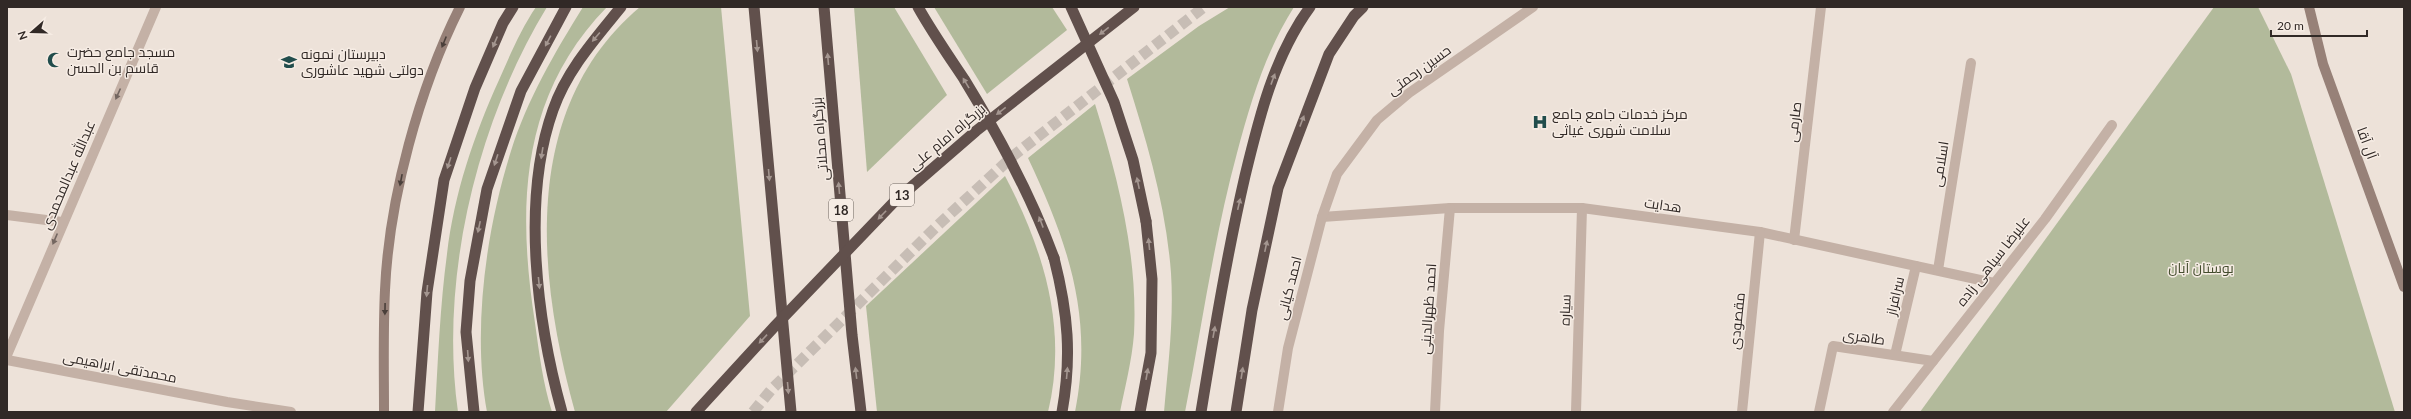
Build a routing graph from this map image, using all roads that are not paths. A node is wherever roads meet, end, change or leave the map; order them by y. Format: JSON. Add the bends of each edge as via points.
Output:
{"nodes":[{"id":1,"x":156,"y":7,"type":"edge"},
{"id":2,"x":460,"y":7,"type":"edge"},
{"id":3,"x":513,"y":7,"type":"edge"},
{"id":4,"x":566,"y":7,"type":"edge"},
{"id":5,"x":621,"y":7,"type":"edge"},
{"id":6,"x":754,"y":7,"type":"edge"},
{"id":7,"x":824,"y":7,"type":"edge"},
{"id":8,"x":918,"y":7,"type":"edge"},
{"id":9,"x":1071,"y":7,"type":"edge"},
{"id":10,"x":1134,"y":7,"type":"edge"},
{"id":11,"x":1310,"y":7,"type":"edge"},
{"id":12,"x":1363,"y":7,"type":"edge"},
{"id":13,"x":1533,"y":7,"type":"edge"},
{"id":14,"x":1821,"y":7,"type":"edge"},
{"id":15,"x":2309,"y":7,"type":"edge"},
{"id":16,"x":1971,"y":63,"type":"dead end"},
{"id":17,"x":2112,"y":125,"type":"dead end"},
{"id":18,"x":1337,"y":174,"type":"joint"},
{"id":19,"x":1450,"y":208,"type":"junction"},
{"id":20,"x":1582,"y":208,"type":"junction"},
{"id":21,"x":7,"y":216,"type":"edge"},
{"id":22,"x":1322,"y":217,"type":"junction"},
{"id":23,"x":62,"y":222,"type":"junction"},
{"id":24,"x":1760,"y":232,"type":"junction"},
{"id":25,"x":1794,"y":240,"type":"junction"},
{"id":26,"x":1916,"y":266,"type":"junction"},
{"id":27,"x":1938,"y":270,"type":"junction"},
{"id":28,"x":2404,"y":280,"type":"edge"},
{"id":29,"x":1994,"y":282,"type":"junction"},
{"id":30,"x":2404,"y":286,"type":"edge"},
{"id":31,"x":7,"y":355,"type":"edge"},
{"id":32,"x":1895,"y":355,"type":"junction"},
{"id":33,"x":7,"y":360,"type":"edge"},
{"id":34,"x":1933,"y":361,"type":"junction"},
{"id":35,"x":291,"y":412,"type":"edge"},
{"id":36,"x":384,"y":412,"type":"edge"},
{"id":37,"x":418,"y":412,"type":"edge"},
{"id":38,"x":474,"y":412,"type":"edge"},
{"id":39,"x":562,"y":412,"type":"edge"},
{"id":40,"x":696,"y":412,"type":"edge"},
{"id":41,"x":791,"y":412,"type":"edge"},
{"id":42,"x":861,"y":412,"type":"edge"},
{"id":43,"x":1062,"y":412,"type":"edge"},
{"id":44,"x":1140,"y":412,"type":"edge"},
{"id":45,"x":1201,"y":412,"type":"edge"},
{"id":46,"x":1236,"y":412,"type":"edge"},
{"id":47,"x":1278,"y":412,"type":"edge"},
{"id":48,"x":1435,"y":412,"type":"edge"},
{"id":49,"x":1576,"y":412,"type":"edge"},
{"id":50,"x":1742,"y":412,"type":"edge"},
{"id":51,"x":1819,"y":412,"type":"edge"},
{"id":52,"x":1893,"y":412,"type":"edge"}],
"edges":[{"from":1,"to":23,"type":"street","name":"عبدالله عبدالمحمدی","one_way":true},
{"from":2,"to":36,"type":"main road","one_way":true,"via":[[430,77],[403,171],[391,231],[385,290]]},
{"from":3,"to":37,"type":"highway","one_way":true,"via":[[503,23],[475,88],[444,180],[427,292]]},
{"from":4,"to":38,"type":"highway","one_way":true,"via":[[521,91],[487,189],[470,281],[466,332]]},
{"from":5,"to":39,"type":"highway","one_way":true,"via":[[580,56],[553,109],[542,149],[536,224],[538,271],[555,385]]},
{"from":6,"to":41,"type":"highway","one_way":true,"bridge":true},
{"from":42,"to":7,"type":"highway","name":"بزرگراه محلاتی","number":"18","one_way":true,"bridge":true},
{"from":43,"to":8,"type":"highway","one_way":true,"bridge":true,"via":[[1068,365],[1068,336],[1065,303],[1054,258],[1021,179]]},
{"from":44,"to":9,"type":"highway","one_way":true,"bridge":true,"via":[[1151,353],[1152,279],[1146,221],[1133,160],[1114,102]]},
{"from":10,"to":40,"type":"highway","name":"بزرگراه امام علی","number":"13","one_way":true,"bridge":true,"via":[[976,131],[894,202]]},
{"from":45,"to":11,"type":"highway","one_way":true,"via":[[1231,239],[1258,123],[1277,69],[1298,24]]},
{"from":46,"to":12,"type":"highway","one_way":true,"via":[[1252,310],[1278,188],[1329,54],[1354,16]]},
{"from":13,"to":18,"type":"street","name":"حسین رحمتی","via":[[1409,93],[1377,120]]},
{"from":14,"to":25,"type":"street","name":"صارمی"},
{"from":15,"to":30,"type":"main road","name":"آل آقا","via":[[2323,64]]},
{"from":16,"to":27,"type":"street","name":"اسلامی"},
{"from":17,"to":29,"type":"street","name":"علیرضا سپاهی زاده","via":[[2045,219]]},
{"from":18,"to":22,"type":"street","name":"احمد کیانی"},
{"from":19,"to":20,"type":"street","name":"هدایت"},
{"from":19,"to":22,"type":"street","name":"هدایت"},
{"from":19,"to":48,"type":"street","name":"احمد ظهرالدینی"},
{"from":20,"to":24,"type":"street","name":"هدایت"},
{"from":20,"to":49,"type":"street","name":"سیاره"},
{"from":21,"to":23,"type":"street"},
{"from":22,"to":47,"type":"street","name":"احمد کیانی","via":[[1288,348]]},
{"from":23,"to":31,"type":"street","name":"عبدالله عبدالمحمدی","one_way":true},
{"from":24,"to":25,"type":"street","name":"هدایت"},
{"from":24,"to":50,"type":"street","name":"مقصودی"},
{"from":25,"to":26,"type":"street","name":"هدایت"},
{"from":26,"to":27,"type":"street","name":"هدایت"},
{"from":26,"to":32,"type":"street","name":"سرافراز"},
{"from":27,"to":29,"type":"street","name":"هدایت"},
{"from":28,"to":30,"type":"street"},
{"from":29,"to":34,"type":"street","name":"علیرضا سپاهی زاده"},
{"from":32,"to":34,"type":"street","name":"طاهری"},
{"from":32,"to":51,"type":"street","name":"طاهری","via":[[1833,346]]},
{"from":33,"to":35,"type":"street","name":"محمدتقی ابراهیمی"},
{"from":34,"to":52,"type":"street","name":"علیرضا سپاهی زاده"}]}
